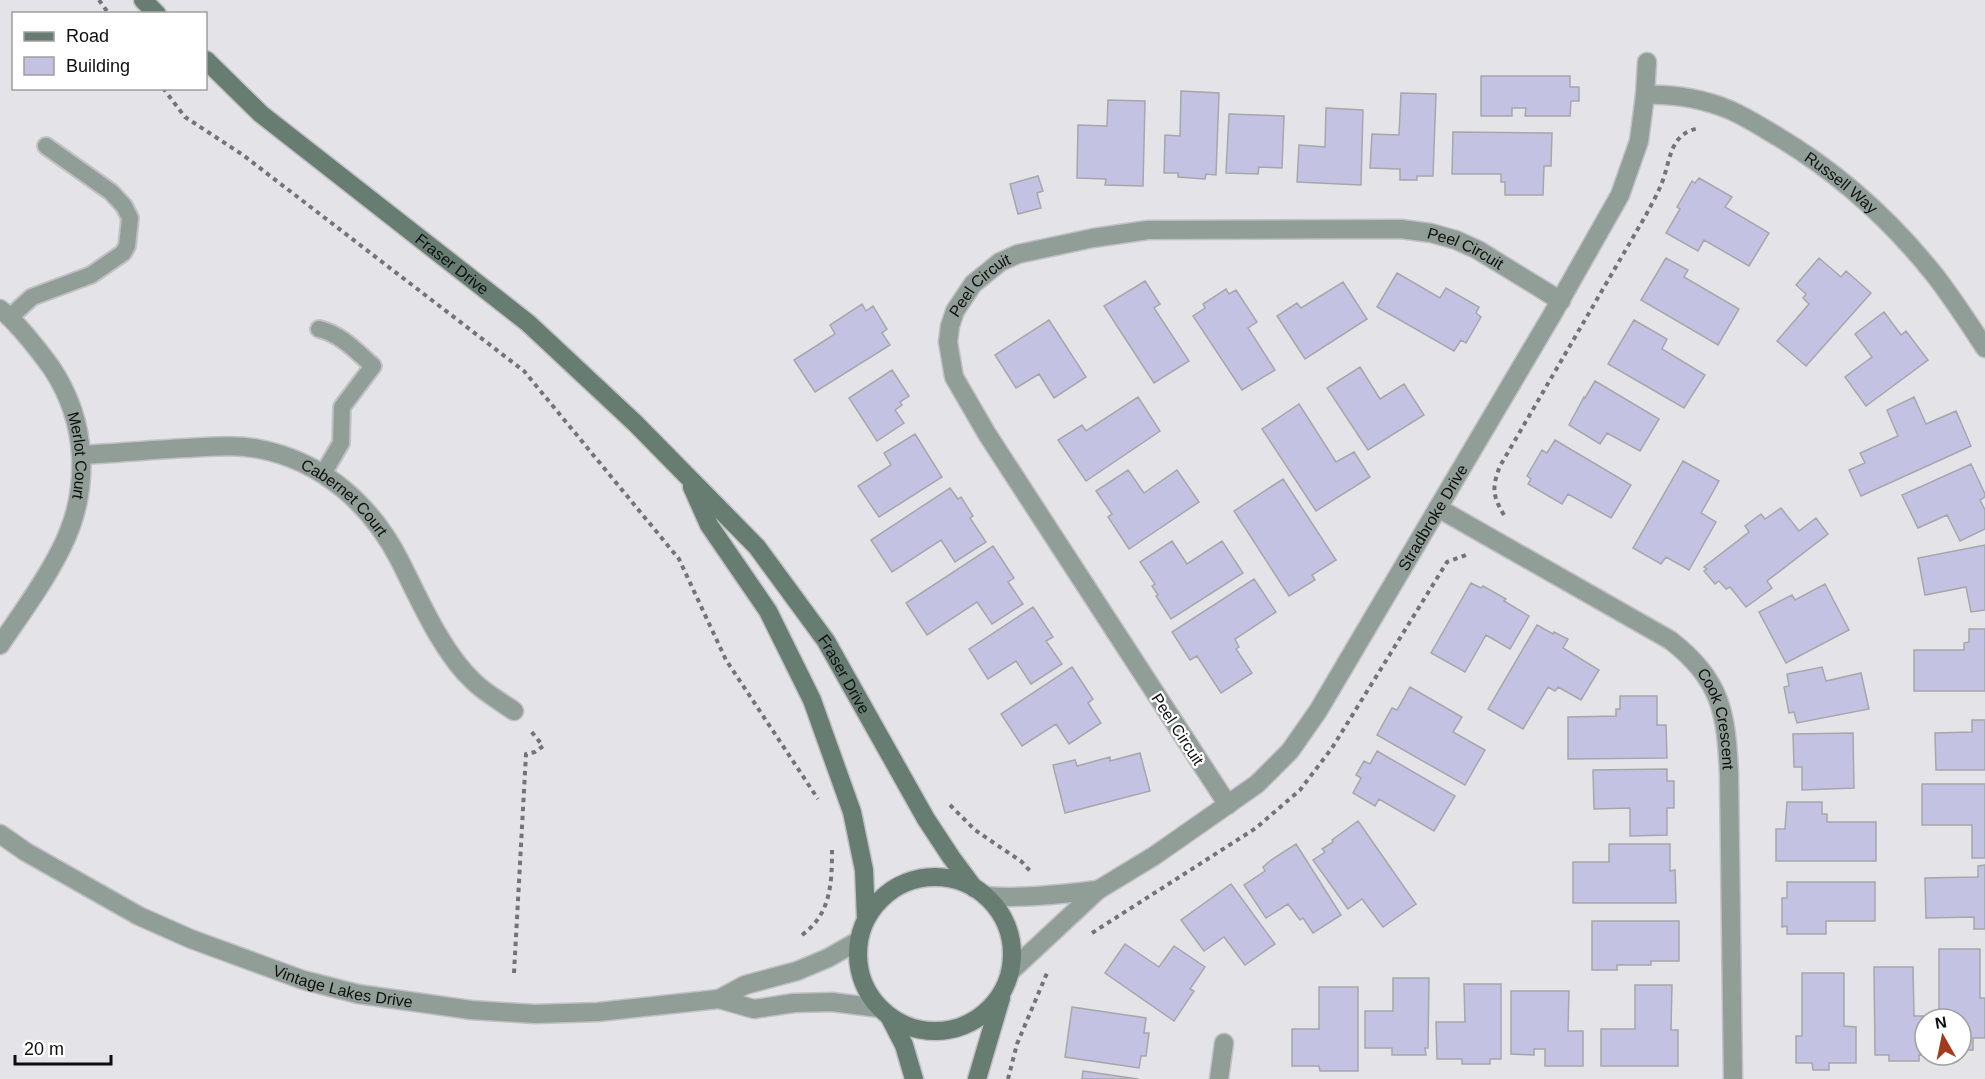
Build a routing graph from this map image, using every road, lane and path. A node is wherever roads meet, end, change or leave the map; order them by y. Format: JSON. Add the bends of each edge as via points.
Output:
{"nodes":[{"id":1,"x":143,"y":0,"type":"edge"},
{"id":2,"x":155,"y":12,"type":"edge"},
{"id":3,"x":207,"y":61,"type":"edge"},
{"id":4,"x":1647,"y":62,"type":"dead end"},
{"id":5,"x":165,"y":90,"type":"edge"},
{"id":6,"x":1645,"y":95,"type":"junction"},
{"id":7,"x":46,"y":146,"type":"dead end"},
{"id":8,"x":1561,"y":301,"type":"junction"},
{"id":9,"x":5,"y":313,"type":"edge"},
{"id":10,"x":319,"y":329,"type":"dead end"},
{"id":11,"x":1985,"y":348,"type":"edge"},
{"id":12,"x":81,"y":456,"type":"junction"},
{"id":13,"x":323,"y":474,"type":"junction"},
{"id":14,"x":688,"y":480,"type":"junction"},
{"id":15,"x":1438,"y":508,"type":"junction"},
{"id":16,"x":0,"y":645,"type":"edge"},
{"id":17,"x":514,"y":711,"type":"joint"},
{"id":18,"x":945,"y":796,"type":"dead end"},
{"id":19,"x":1228,"y":805,"type":"junction"},
{"id":20,"x":822,"y":808,"type":"dead end"},
{"id":21,"x":0,"y":834,"type":"edge"},
{"id":22,"x":831,"y":841,"type":"dead end"},
{"id":23,"x":1036,"y":877,"type":"dead end"},
{"id":24,"x":1098,"y":890,"type":"junction"},
{"id":25,"x":980,"y":892,"type":"junction"},
{"id":26,"x":866,"y":919,"type":"junction"},
{"id":27,"x":802,"y":935,"type":"dead end"},
{"id":28,"x":858,"y":941,"type":"junction"},
{"id":29,"x":514,"y":973,"type":"dead end"},
{"id":30,"x":1007,"y":980,"type":"junction"},
{"id":31,"x":719,"y":999,"type":"junction"},
{"id":32,"x":884,"y":1012,"type":"junction"},
{"id":33,"x":1224,"y":1043,"type":"dead end"},
{"id":34,"x":914,"y":1079,"type":"edge"},
{"id":35,"x":977,"y":1079,"type":"edge"},
{"id":36,"x":1219,"y":1079,"type":"edge"},
{"id":37,"x":1733,"y":1079,"type":"edge"}],
"edges":[{"from":1,"to":2,"type":"street"},
{"from":3,"to":14,"type":"street","name":"Fraser Drive","via":[[261,114],[528,324],[635,423]]},
{"from":4,"to":6,"type":"street","name":"Stradbroke Drive"},
{"from":5,"to":20,"type":"path","via":[[185,117],[243,155],[524,371],[679,559],[726,660]]},
{"from":6,"to":8,"type":"street","name":"Stradbroke Drive","via":[[1639,141],[1620,195]]},
{"from":6,"to":11,"type":"street","name":"Russell Way","via":[[1689,98],[1733,111],[1795,147],[1854,190],[1932,272]]},
{"from":7,"to":9,"type":"lane","via":[[111,192],[124,206],[129,218],[127,246],[91,276],[32,297]]},
{"from":8,"to":15,"type":"street","name":"Stradbroke Drive"},
{"from":8,"to":19,"type":"street","name":"Peel Circuit","via":[[1456,240],[1401,229],[1148,230],[1093,238],[1018,254],[1000,262],[963,297],[950,326],[948,342],[954,377],[963,396]]},
{"from":9,"to":12,"type":"street","name":"Merlot Court","via":[[43,356],[69,397]]},
{"from":10,"to":13,"type":"lane","via":[[340,337],[373,366],[342,407],[341,443]]},
{"from":12,"to":13,"type":"street","name":"Cabernet Court","via":[[245,447],[289,457]]},
{"from":12,"to":16,"type":"street","name":"Merlot Court","via":[[80,492],[62,547]]},
{"from":13,"to":17,"type":"street","name":"Cabernet Court","via":[[358,501],[380,527],[457,663],[473,681]]},
{"from":14,"to":25,"type":"street","name":"Fraser Drive","via":[[757,547],[826,640],[926,819]]},
{"from":14,"to":26,"type":"street","name":"Fraser Drive","via":[[709,525],[768,611],[812,700],[840,774],[859,841]]},
{"from":15,"to":19,"type":"street","name":"Stradbroke Drive","via":[[1318,711],[1290,751],[1257,784]]},
{"from":15,"to":37,"type":"street","name":"Cook Crescent","via":[[1670,640],[1698,665],[1719,698],[1729,773]]},
{"from":17,"to":29,"type":"path","via":[[543,746],[526,754]]},
{"from":18,"to":23,"type":"path","via":[[975,830],[1022,862]]},
{"from":19,"to":24,"type":"street","name":"Stradbroke Drive"},
{"from":21,"to":31,"type":"street","name":"Vintage Lakes Drive","via":[[139,916],[303,980],[358,994],[471,1010],[535,1014],[598,1012]]},
{"from":22,"to":27,"type":"path","via":[[829,899],[818,920]]},
{"from":24,"to":25,"type":"street","name":"Stradbroke Drive","via":[[1025,897]]},
{"from":24,"to":30,"type":"street","name":"Stradbroke Drive"},
{"from":25,"to":26,"type":"street","via":[[950,878],[910,881],[888,893]]},
{"from":25,"to":30,"type":"street","via":[[1008,929],[1012,956]]},
{"from":26,"to":28,"type":"street"},
{"from":28,"to":31,"type":"street","name":"Vintage Lakes Drive","via":[[797,971],[745,985]]},
{"from":28,"to":32,"type":"street","via":[[860,975],[871,998]]},
{"from":30,"to":32,"type":"street","via":[[983,1014],[954,1029],[924,1030],[900,1023]]},
{"from":30,"to":35,"type":"street"},
{"from":31,"to":32,"type":"street","name":"Vintage Lakes Drive","via":[[754,1009],[832,1002]]},
{"from":32,"to":34,"type":"street","via":[[904,1045]]},
{"from":33,"to":36,"type":"street"}]}
